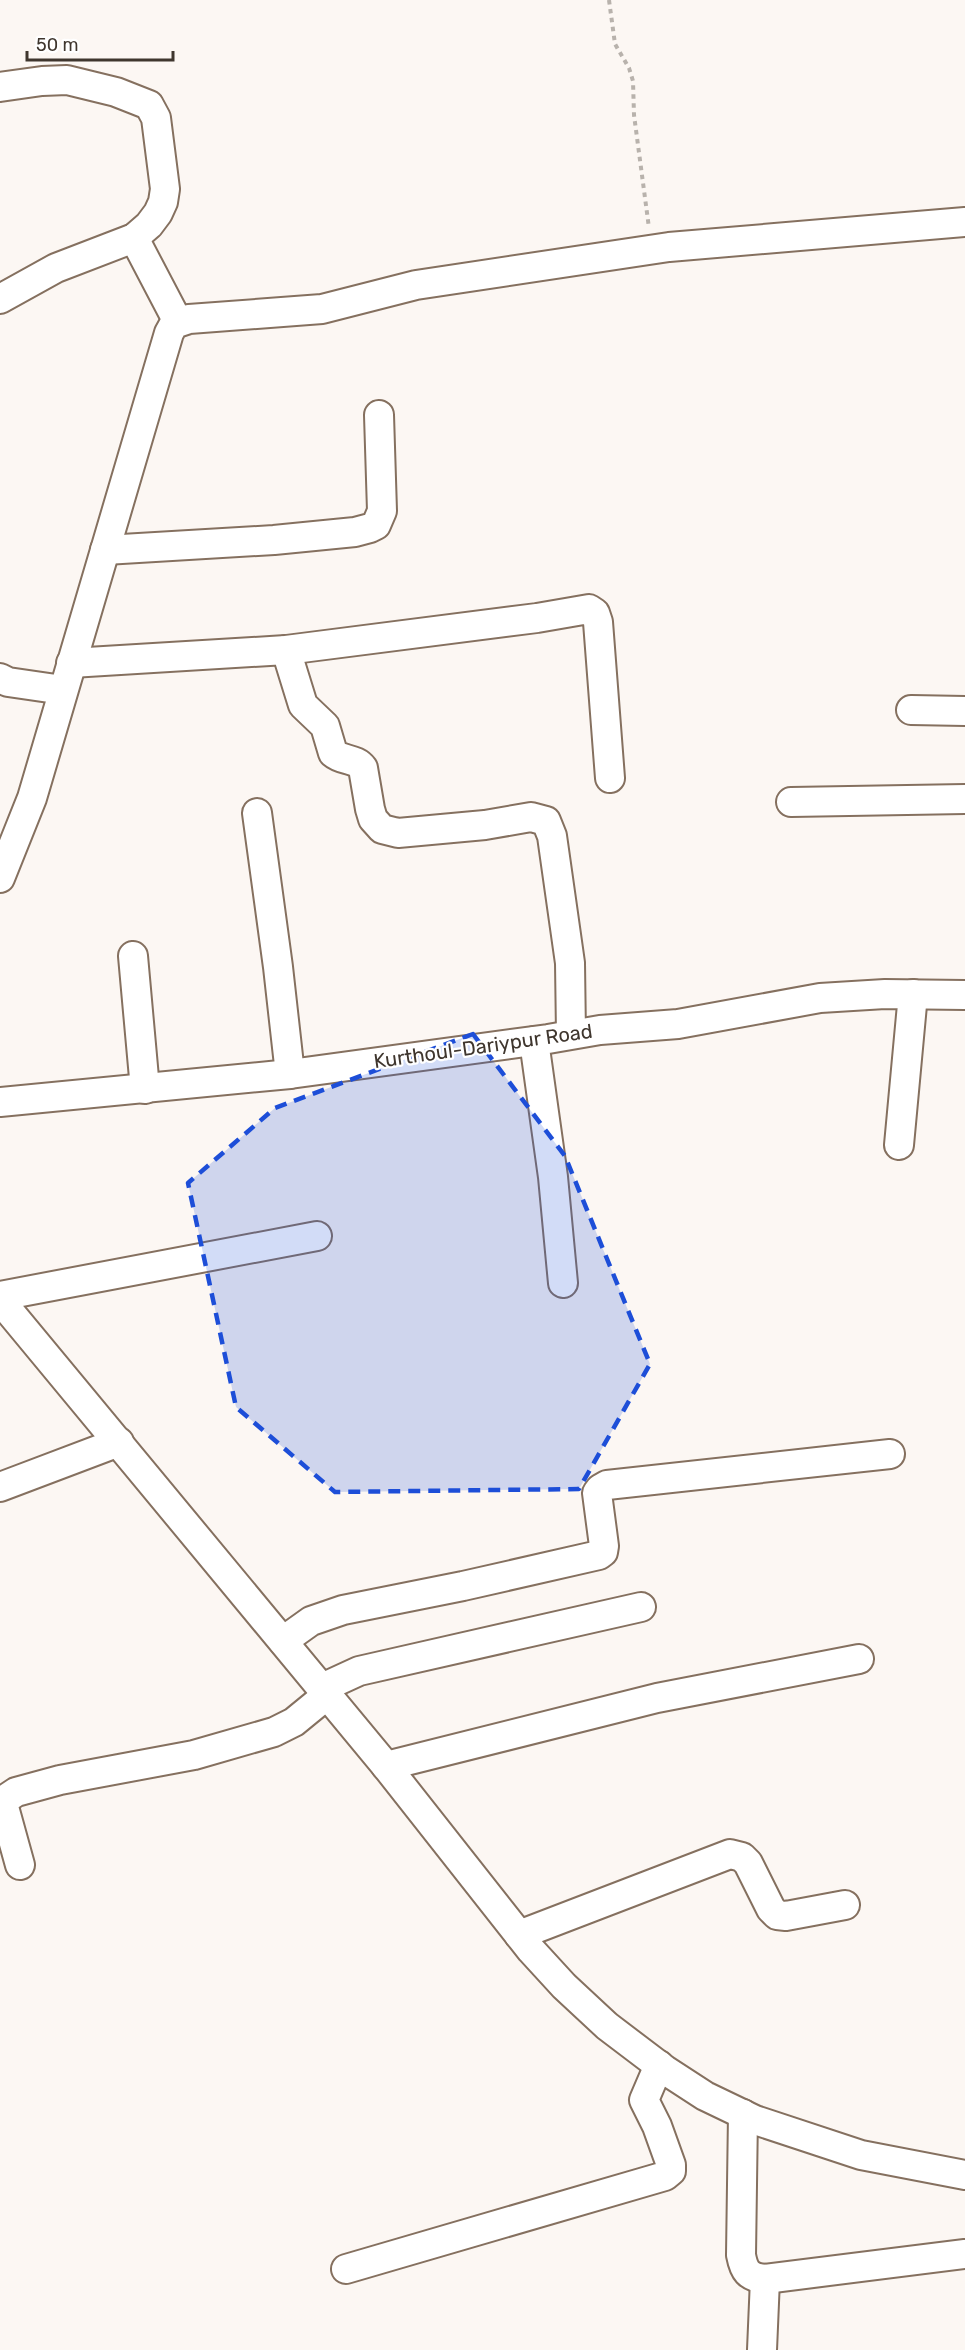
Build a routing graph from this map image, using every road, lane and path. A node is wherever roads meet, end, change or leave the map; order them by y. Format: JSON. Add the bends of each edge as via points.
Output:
{"nodes":[{"id":1,"x":609,"y":0,"type":"edge"},
{"id":2,"x":0,"y":87,"type":"edge"},
{"id":3,"x":965,"y":222,"type":"edge"},
{"id":4,"x":134,"y":238,"type":"junction"},
{"id":5,"x":652,"y":249,"type":"junction"},
{"id":6,"x":0,"y":299,"type":"edge"},
{"id":7,"x":178,"y":322,"type":"junction"},
{"id":8,"x":379,"y":415,"type":"dead end"},
{"id":9,"x":105,"y":550,"type":"junction"},
{"id":10,"x":286,"y":650,"type":"junction"},
{"id":11,"x":67,"y":677,"type":"junction"},
{"id":12,"x":0,"y":678,"type":"edge"},
{"id":13,"x":911,"y":710,"type":"dead end"},
{"id":14,"x":965,"y":711,"type":"edge"},
{"id":15,"x":610,"y":778,"type":"dead end"},
{"id":16,"x":965,"y":799,"type":"edge"},
{"id":17,"x":791,"y":802,"type":"dead end"},
{"id":18,"x":257,"y":813,"type":"dead end"},
{"id":19,"x":0,"y":878,"type":"edge"},
{"id":20,"x":134,"y":956,"type":"dead end"},
{"id":21,"x":913,"y":994,"type":"junction"},
{"id":22,"x":965,"y":995,"type":"edge"},
{"id":23,"x":571,"y":1034,"type":"junction"},
{"id":24,"x":534,"y":1041,"type":"junction"},
{"id":25,"x":290,"y":1074,"type":"junction"},
{"id":26,"x":145,"y":1089,"type":"junction"},
{"id":27,"x":0,"y":1102,"type":"edge"},
{"id":28,"x":899,"y":1145,"type":"dead end"},
{"id":29,"x":317,"y":1236,"type":"dead end"},
{"id":30,"x":562,"y":1283,"type":"dead end"},
{"id":31,"x":0,"y":1298,"type":"edge"},
{"id":32,"x":118,"y":1442,"type":"junction"},
{"id":33,"x":890,"y":1454,"type":"dead end"},
{"id":34,"x":0,"y":1487,"type":"edge"},
{"id":35,"x":641,"y":1607,"type":"dead end"},
{"id":36,"x":283,"y":1641,"type":"junction"},
{"id":37,"x":858,"y":1659,"type":"dead end"},
{"id":38,"x":325,"y":1692,"type":"junction"},
{"id":39,"x":386,"y":1766,"type":"junction"},
{"id":40,"x":20,"y":1866,"type":"dead end"},
{"id":41,"x":845,"y":1905,"type":"dead end"},
{"id":42,"x":519,"y":1935,"type":"junction"},
{"id":43,"x":659,"y":2065,"type":"junction"},
{"id":44,"x":743,"y":2115,"type":"junction"},
{"id":45,"x":965,"y":2175,"type":"edge"},
{"id":46,"x":965,"y":2254,"type":"edge"},
{"id":47,"x":346,"y":2269,"type":"dead end"},
{"id":48,"x":765,"y":2279,"type":"junction"},
{"id":49,"x":762,"y":2350,"type":"edge"}],
"edges":[{"from":1,"to":5,"type":"path","via":[[615,44],[633,81]]},
{"from":2,"to":4,"type":"street","via":[[67,80],[149,105],[156,118],[165,189],[158,213]]},
{"from":3,"to":5,"type":"street"},
{"from":4,"to":6,"type":"street","via":[[56,268]]},
{"from":4,"to":7,"type":"street"},
{"from":5,"to":7,"type":"street","via":[[416,285],[322,309]]},
{"from":7,"to":9,"type":"street","via":[[169,333]]},
{"from":8,"to":9,"type":"street","via":[[381,511],[380,519],[370,528],[274,540]]},
{"from":9,"to":11,"type":"street"},
{"from":10,"to":11,"type":"street"},
{"from":10,"to":15,"type":"street","via":[[592,611],[598,622]]},
{"from":10,"to":23,"type":"street","via":[[303,705],[325,726],[333,753],[363,768],[373,819],[382,829],[398,833],[525,817],[546,821],[554,846],[570,963]]},
{"from":11,"to":12,"type":"street","via":[[8,682]]},
{"from":11,"to":19,"type":"street","via":[[32,798]]},
{"from":13,"to":14,"type":"street"},
{"from":16,"to":17,"type":"street"},
{"from":18,"to":25,"type":"street"},
{"from":20,"to":26,"type":"street"},
{"from":21,"to":22,"type":"street","name":"Kurthoul-Dariypur Road"},
{"from":21,"to":23,"type":"street","name":"Kurthoul-Dariypur Road","via":[[820,998],[678,1024]]},
{"from":21,"to":28,"type":"street"},
{"from":23,"to":24,"type":"street","name":"Kurthoul-Dariypur Road"},
{"from":24,"to":25,"type":"street","name":"Kurthoul-Dariypur Road"},
{"from":24,"to":30,"type":"street","via":[[552,1167]]},
{"from":25,"to":26,"type":"street","name":"Kurthoul-Dariypur Road"},
{"from":26,"to":27,"type":"street","name":"Kurthoul-Dariypur Road"},
{"from":29,"to":31,"type":"street"},
{"from":31,"to":32,"type":"street"},
{"from":32,"to":34,"type":"street"},
{"from":32,"to":36,"type":"street"},
{"from":33,"to":36,"type":"street","via":[[607,1485],[597,1493],[604,1546],[599,1555],[343,1610],[311,1621]]},
{"from":35,"to":38,"type":"street","via":[[359,1671],[339,1678]]},
{"from":36,"to":38,"type":"street"},
{"from":37,"to":39,"type":"street","via":[[657,1698]]},
{"from":38,"to":39,"type":"street"},
{"from":38,"to":40,"type":"street","via":[[294,1722],[266,1735],[194,1755],[60,1780],[11,1795],[4,1807]]},
{"from":39,"to":42,"type":"street"},
{"from":41,"to":42,"type":"street","via":[[777,1915],[748,1863],[730,1854]]},
{"from":42,"to":43,"type":"street","via":[[564,1986],[607,2026]]},
{"from":43,"to":44,"type":"street","via":[[705,2096]]},
{"from":43,"to":47,"type":"street","via":[[644,2100],[671,2165],[665,2176]]},
{"from":44,"to":45,"type":"street","via":[[861,2155]]},
{"from":44,"to":48,"type":"street","via":[[741,2254],[744,2270]]},
{"from":46,"to":48,"type":"street"},
{"from":48,"to":49,"type":"street"}]}
